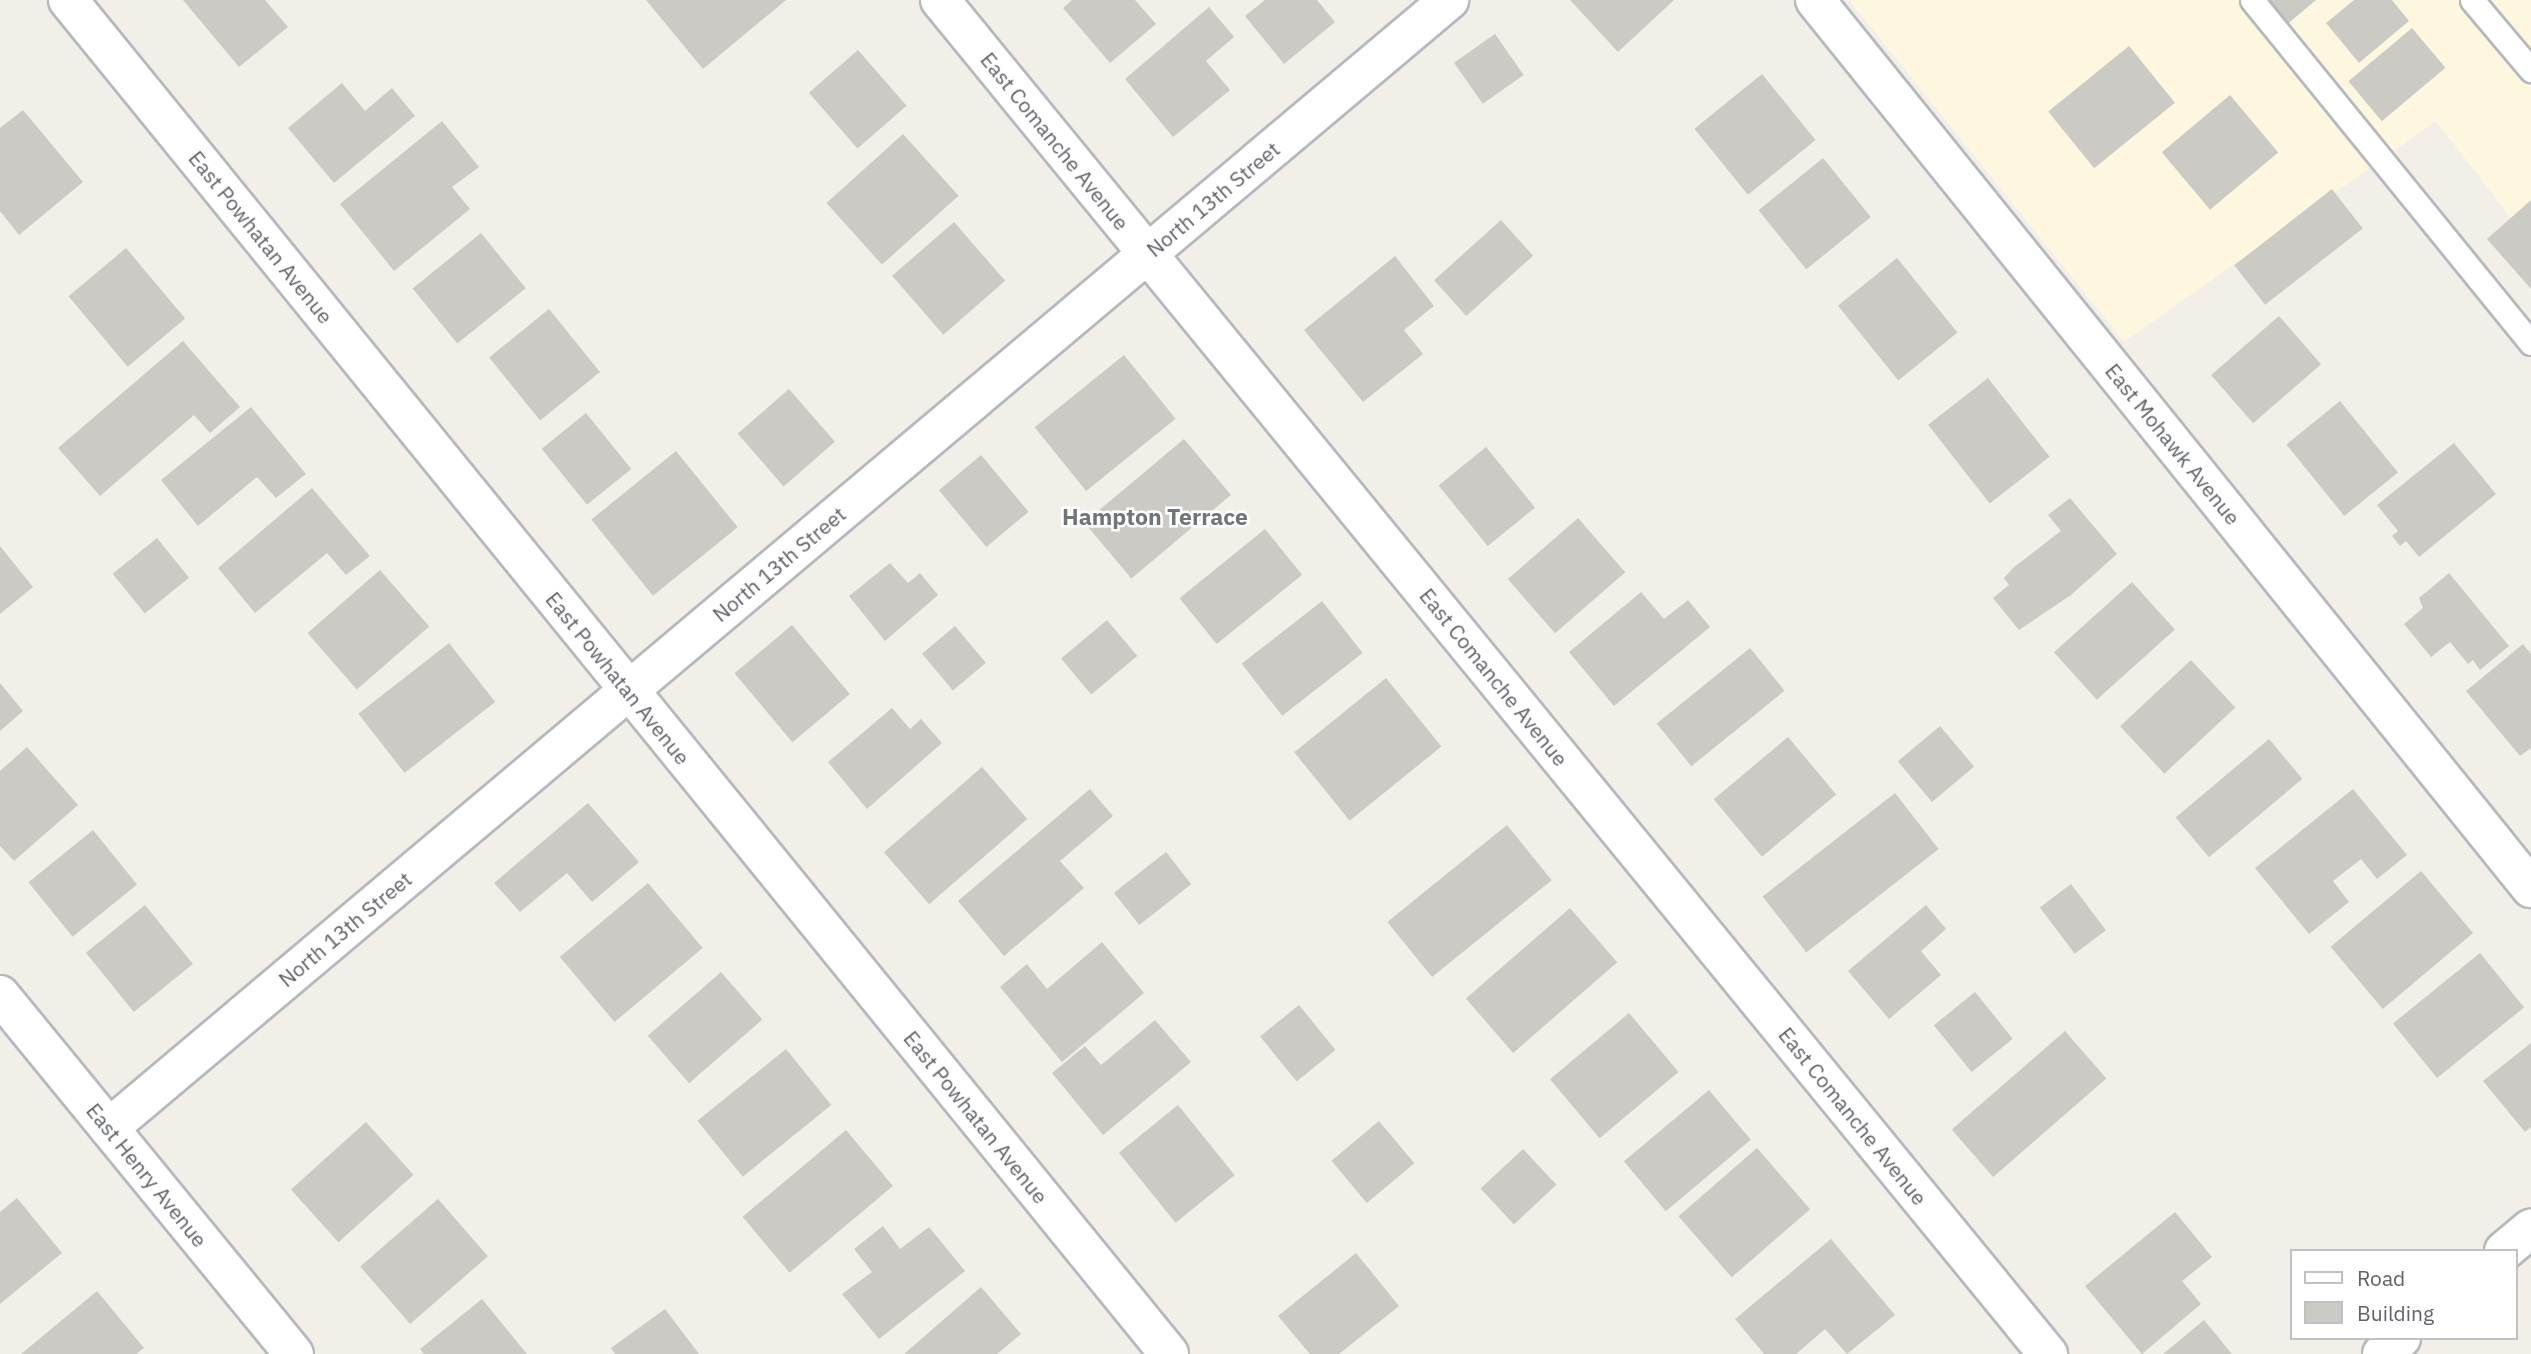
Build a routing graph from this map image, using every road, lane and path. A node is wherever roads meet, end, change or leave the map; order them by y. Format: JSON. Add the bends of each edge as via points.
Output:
{"nodes":[{"id":1,"x":68,"y":0,"type":"edge"},
{"id":2,"x":940,"y":0,"type":"edge"},
{"id":3,"x":1449,"y":0,"type":"edge"},
{"id":4,"x":1815,"y":0,"type":"edge"},
{"id":5,"x":2252,"y":0,"type":"edge"},
{"id":6,"x":2472,"y":0,"type":"edge"},
{"id":7,"x":2531,"y":70,"type":"edge"},
{"id":8,"x":1147,"y":254,"type":"junction"},
{"id":9,"x":2531,"y":343,"type":"edge"},
{"id":10,"x":628,"y":691,"type":"junction"},
{"id":11,"x":2531,"y":888,"type":"edge"},
{"id":12,"x":0,"y":995,"type":"edge"},
{"id":13,"x":109,"y":1128,"type":"junction"},
{"id":14,"x":2531,"y":1228,"type":"edge"},
{"id":15,"x":2506,"y":1249,"type":"edge"},
{"id":16,"x":2399,"y":1340,"type":"edge"},
{"id":17,"x":293,"y":1354,"type":"edge"},
{"id":18,"x":1169,"y":1354,"type":"edge"},
{"id":19,"x":2048,"y":1354,"type":"edge"},
{"id":20,"x":2382,"y":1354,"type":"edge"}],
"edges":[{"from":1,"to":10,"type":"street","name":"East Powhatan Avenue"},
{"from":2,"to":8,"type":"street","name":"East Comanche Avenue"},
{"from":3,"to":8,"type":"street","name":"North 13th Street"},
{"from":4,"to":11,"type":"street","name":"East Mohawk Avenue"},
{"from":5,"to":9,"type":"lane"},
{"from":6,"to":7,"type":"lane"},
{"from":8,"to":10,"type":"street","name":"North 13th Street"},
{"from":8,"to":19,"type":"street","name":"East Comanche Avenue"},
{"from":10,"to":13,"type":"street","name":"North 13th Street"},
{"from":10,"to":18,"type":"street","name":"East Powhatan Avenue"},
{"from":12,"to":13,"type":"street","name":"East Henry Avenue"},
{"from":13,"to":17,"type":"street","name":"East Henry Avenue"},
{"from":14,"to":15,"type":"street"},
{"from":16,"to":20,"type":"street"}]}
